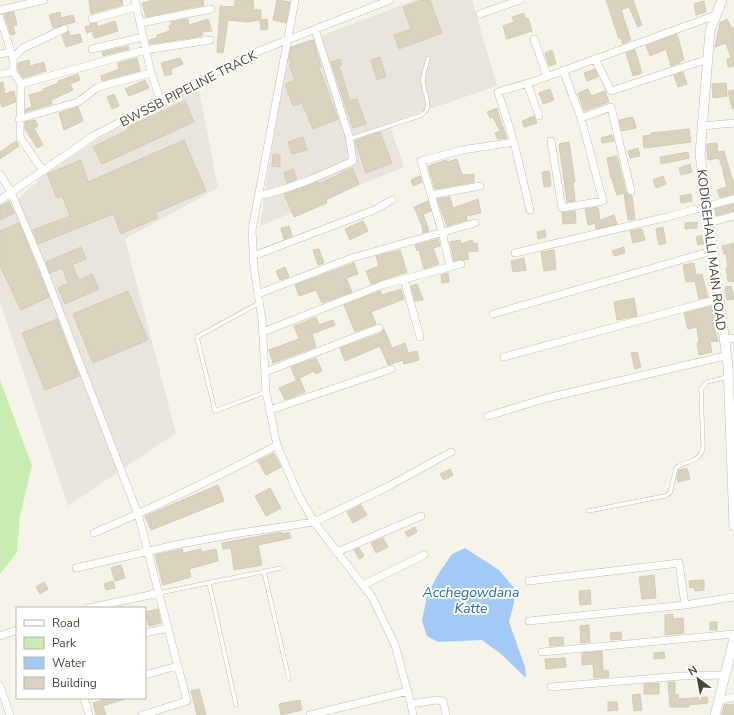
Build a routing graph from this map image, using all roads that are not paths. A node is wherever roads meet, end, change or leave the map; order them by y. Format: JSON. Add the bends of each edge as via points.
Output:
{"nodes":[{"id":1,"x":44,"y":0,"type":"edge"},
{"id":2,"x":295,"y":0,"type":"edge"},
{"id":3,"x":390,"y":0,"type":"edge"},
{"id":4,"x":520,"y":0,"type":"edge"},
{"id":5,"x":722,"y":0,"type":"edge"},
{"id":6,"x":136,"y":4,"type":"edge"},
{"id":7,"x":211,"y":9,"type":"dead end"},
{"id":8,"x":0,"y":10,"type":"edge"},
{"id":9,"x":480,"y":14,"type":"dead end"},
{"id":10,"x":716,"y":15,"type":"junction"},
{"id":11,"x":0,"y":18,"type":"edge"},
{"id":12,"x":92,"y":19,"type":"dead end"},
{"id":13,"x":140,"y":23,"type":"junction"},
{"id":14,"x":64,"y":29,"type":"dead end"},
{"id":15,"x":315,"y":29,"type":"junction"},
{"id":16,"x":143,"y":37,"type":"junction"},
{"id":17,"x":534,"y":39,"type":"dead end"},
{"id":18,"x":210,"y":40,"type":"dead end"},
{"id":19,"x":287,"y":40,"type":"junction"},
{"id":20,"x":92,"y":49,"type":"dead end"},
{"id":21,"x":146,"y":50,"type":"junction"},
{"id":22,"x":0,"y":54,"type":"edge"},
{"id":23,"x":12,"y":55,"type":"junction"},
{"id":24,"x":428,"y":58,"type":"dead end"},
{"id":25,"x":708,"y":58,"type":"junction"},
{"id":26,"x":595,"y":59,"type":"junction"},
{"id":27,"x":563,"y":70,"type":"junction"},
{"id":28,"x":12,"y":72,"type":"junction"},
{"id":29,"x":151,"y":73,"type":"junction"},
{"id":30,"x":0,"y":74,"type":"edge"},
{"id":31,"x":547,"y":76,"type":"junction"},
{"id":32,"x":527,"y":83,"type":"junction"},
{"id":33,"x":21,"y":84,"type":"junction"},
{"id":34,"x":161,"y":101,"type":"junction"},
{"id":35,"x":539,"y":116,"type":"dead end"},
{"id":36,"x":581,"y":118,"type":"junction"},
{"id":37,"x":19,"y":119,"type":"junction"},
{"id":38,"x":734,"y":123,"type":"edge"},
{"id":39,"x":702,"y":126,"type":"junction"},
{"id":40,"x":349,"y":139,"type":"junction"},
{"id":41,"x":551,"y":141,"type":"dead end"},
{"id":42,"x":514,"y":142,"type":"junction"},
{"id":43,"x":43,"y":171,"type":"junction"},
{"id":44,"x":0,"y":174,"type":"edge"},
{"id":45,"x":480,"y":186,"type":"dead end"},
{"id":46,"x":631,"y":191,"type":"dead end"},
{"id":47,"x":11,"y":192,"type":"junction"},
{"id":48,"x":431,"y":195,"type":"junction"},
{"id":49,"x":258,"y":196,"type":"junction"},
{"id":50,"x":734,"y":199,"type":"edge"},
{"id":51,"x":0,"y":200,"type":"edge"},
{"id":52,"x":392,"y":200,"type":"dead end"},
{"id":53,"x":706,"y":206,"type":"junction"},
{"id":54,"x":530,"y":210,"type":"dead end"},
{"id":55,"x":734,"y":216,"type":"edge"},
{"id":56,"x":475,"y":223,"type":"dead end"},
{"id":57,"x":708,"y":223,"type":"junction"},
{"id":58,"x":442,"y":232,"type":"junction"},
{"id":59,"x":712,"y":251,"type":"junction"},
{"id":60,"x":515,"y":253,"type":"dead end"},
{"id":61,"x":253,"y":256,"type":"junction"},
{"id":62,"x":462,"y":264,"type":"dead end"},
{"id":63,"x":450,"y":266,"type":"junction"},
{"id":64,"x":404,"y":279,"type":"junction"},
{"id":65,"x":258,"y":294,"type":"junction"},
{"id":66,"x":718,"y":299,"type":"junction"},
{"id":67,"x":259,"y":303,"type":"junction"},
{"id":68,"x":493,"y":314,"type":"dead end"},
{"id":69,"x":379,"y":328,"type":"dead end"},
{"id":70,"x":262,"y":332,"type":"junction"},
{"id":71,"x":420,"y":337,"type":"dead end"},
{"id":72,"x":734,"y":338,"type":"edge"},
{"id":73,"x":723,"y":340,"type":"junction"},
{"id":74,"x":725,"y":356,"type":"junction"},
{"id":75,"x":504,"y":357,"type":"dead end"},
{"id":76,"x":731,"y":365,"type":"edge"},
{"id":77,"x":391,"y":369,"type":"dead end"},
{"id":78,"x":265,"y":372,"type":"junction"},
{"id":79,"x":728,"y":377,"type":"junction"},
{"id":80,"x":266,"y":392,"type":"junction"},
{"id":81,"x":270,"y":410,"type":"junction"},
{"id":82,"x":488,"y":416,"type":"dead end"},
{"id":83,"x":277,"y":445,"type":"junction"},
{"id":84,"x":451,"y":452,"type":"dead end"},
{"id":85,"x":733,"y":454,"type":"edge"},
{"id":86,"x":734,"y":510,"type":"edge"},
{"id":87,"x":588,"y":511,"type":"dead end"},
{"id":88,"x":138,"y":514,"type":"junction"},
{"id":89,"x":421,"y":516,"type":"dead end"},
{"id":90,"x":314,"y":522,"type":"junction"},
{"id":91,"x":734,"y":526,"type":"edge"},
{"id":92,"x":94,"y":533,"type":"dead end"},
{"id":93,"x":148,"y":551,"type":"junction"},
{"id":94,"x":337,"y":552,"type":"junction"},
{"id":95,"x":424,"y":555,"type":"dead end"},
{"id":96,"x":76,"y":568,"type":"dead end"},
{"id":97,"x":281,"y":568,"type":"dead end"},
{"id":98,"x":264,"y":572,"type":"junction"},
{"id":99,"x":529,"y":581,"type":"dead end"},
{"id":100,"x":209,"y":583,"type":"junction"},
{"id":101,"x":363,"y":585,"type":"junction"},
{"id":102,"x":159,"y":593,"type":"junction"},
{"id":103,"x":734,"y":597,"type":"edge"},
{"id":104,"x":685,"y":604,"type":"junction"},
{"id":105,"x":94,"y":607,"type":"edge"},
{"id":106,"x":529,"y":621,"type":"dead end"},
{"id":107,"x":168,"y":628,"type":"junction"},
{"id":108,"x":16,"y":630,"type":"edge"},
{"id":109,"x":146,"y":633,"type":"edge"},
{"id":110,"x":734,"y":634,"type":"edge"},
{"id":111,"x":0,"y":636,"type":"edge"},
{"id":112,"x":734,"y":639,"type":"edge"},
{"id":113,"x":542,"y":652,"type":"dead end"},
{"id":114,"x":178,"y":666,"type":"junction"},
{"id":115,"x":146,"y":674,"type":"edge"},
{"id":116,"x":726,"y":675,"type":"junction"},
{"id":117,"x":289,"y":678,"type":"dead end"},
{"id":118,"x":0,"y":686,"type":"edge"},
{"id":119,"x":551,"y":688,"type":"dead end"},
{"id":120,"x":408,"y":691,"type":"junction"},
{"id":121,"x":734,"y":697,"type":"edge"},
{"id":122,"x":84,"y":699,"type":"edge"},
{"id":123,"x":719,"y":701,"type":"junction"},
{"id":124,"x":411,"y":704,"type":"junction"},
{"id":125,"x":236,"y":705,"type":"dead end"},
{"id":126,"x":10,"y":715,"type":"edge"},
{"id":127,"x":89,"y":715,"type":"edge"},
{"id":128,"x":142,"y":715,"type":"edge"},
{"id":129,"x":310,"y":715,"type":"edge"},
{"id":130,"x":412,"y":715,"type":"edge"},
{"id":131,"x":446,"y":715,"type":"edge"},
{"id":132,"x":715,"y":715,"type":"edge"}],
"edges":[{"from":1,"to":8,"type":"street"},
{"from":2,"to":19,"type":"street"},
{"from":3,"to":15,"type":"street","name":"BWSSB PIPELINE TRACK"},
{"from":4,"to":9,"type":"street"},
{"from":5,"to":10,"type":"street","name":"KODIGEHALLI MAIN ROAD"},
{"from":6,"to":12,"type":"street"},
{"from":6,"to":13,"type":"street"},
{"from":7,"to":13,"type":"street"},
{"from":10,"to":25,"type":"street","name":"KODIGEHALLI MAIN ROAD","via":[[710,31]]},
{"from":10,"to":26,"type":"street"},
{"from":11,"to":23,"type":"street"},
{"from":13,"to":16,"type":"street"},
{"from":14,"to":23,"type":"street"},
{"from":15,"to":19,"type":"street","name":"BWSSB PIPELINE TRACK"},
{"from":15,"to":40,"type":"street"},
{"from":16,"to":20,"type":"street"},
{"from":16,"to":21,"type":"street"},
{"from":17,"to":31,"type":"street"},
{"from":18,"to":21,"type":"street"},
{"from":19,"to":34,"type":"street","name":"BWSSB PIPELINE TRACK","via":[[249,55]]},
{"from":19,"to":49,"type":"street"},
{"from":21,"to":29,"type":"street"},
{"from":21,"to":33,"type":"street"},
{"from":22,"to":23,"type":"street"},
{"from":23,"to":28,"type":"street"},
{"from":24,"to":40,"type":"lane","via":[[423,80],[427,112]]},
{"from":25,"to":26,"type":"street","via":[[611,91]]},
{"from":25,"to":39,"type":"street","name":"KODIGEHALLI MAIN ROAD"},
{"from":26,"to":27,"type":"street"},
{"from":27,"to":31,"type":"street"},
{"from":27,"to":36,"type":"street"},
{"from":28,"to":30,"type":"street"},
{"from":28,"to":33,"type":"street"},
{"from":29,"to":34,"type":"street"},
{"from":29,"to":37,"type":"street","via":[[98,87],[78,102]]},
{"from":31,"to":32,"type":"street"},
{"from":32,"to":35,"type":"street"},
{"from":32,"to":42,"type":"street","via":[[498,92]]},
{"from":33,"to":37,"type":"street"},
{"from":34,"to":43,"type":"street","name":"BWSSB PIPELINE TRACK","via":[[95,136]]},
{"from":36,"to":41,"type":"street","via":[[603,202],[562,208]]},
{"from":36,"to":46,"type":"street","via":[[611,107]]},
{"from":37,"to":43,"type":"street","via":[[20,137]]},
{"from":38,"to":39,"type":"street"},
{"from":39,"to":53,"type":"street","name":"KODIGEHALLI MAIN ROAD","via":[[700,154]]},
{"from":40,"to":49,"type":"street","via":[[353,161],[276,192]]},
{"from":42,"to":48,"type":"street","via":[[462,150],[421,161]]},
{"from":42,"to":54,"type":"street"},
{"from":43,"to":47,"type":"street","name":"BWSSB PIPELINE TRACK"},
{"from":44,"to":47,"type":"street"},
{"from":45,"to":48,"type":"street"},
{"from":47,"to":51,"type":"street","name":"BWSSB PIPELINE TRACK"},
{"from":47,"to":88,"type":"street"},
{"from":48,"to":58,"type":"street"},
{"from":49,"to":61,"type":"street","via":[[252,230]]},
{"from":50,"to":53,"type":"street"},
{"from":52,"to":61,"type":"street","via":[[374,210]]},
{"from":53,"to":57,"type":"street","name":"KODIGEHALLI MAIN ROAD"},
{"from":53,"to":60,"type":"street"},
{"from":55,"to":57,"type":"street"},
{"from":56,"to":58,"type":"street"},
{"from":57,"to":59,"type":"street","name":"KODIGEHALLI MAIN ROAD"},
{"from":58,"to":63,"type":"street"},
{"from":58,"to":65,"type":"street","via":[[352,258]]},
{"from":59,"to":66,"type":"street","name":"KODIGEHALLI MAIN ROAD"},
{"from":59,"to":68,"type":"street"},
{"from":61,"to":65,"type":"street"},
{"from":62,"to":63,"type":"street"},
{"from":63,"to":64,"type":"street"},
{"from":64,"to":70,"type":"street","via":[[382,285]]},
{"from":64,"to":71,"type":"street"},
{"from":65,"to":67,"type":"street"},
{"from":66,"to":73,"type":"street","name":"KODIGEHALLI MAIN ROAD"},
{"from":66,"to":75,"type":"street"},
{"from":67,"to":70,"type":"street"},
{"from":67,"to":80,"type":"lane","via":[[197,336],[215,410]]},
{"from":69,"to":78,"type":"street"},
{"from":70,"to":78,"type":"street"},
{"from":72,"to":73,"type":"street"},
{"from":73,"to":74,"type":"street","name":"KODIGEHALLI MAIN ROAD"},
{"from":74,"to":76,"type":"street","name":"KODIGEHALLI MAIN ROAD"},
{"from":74,"to":82,"type":"street","via":[[546,398]]},
{"from":76,"to":79,"type":"street","name":"KODIGEHALLI MAIN ROAD"},
{"from":77,"to":81,"type":"street"},
{"from":78,"to":80,"type":"street"},
{"from":79,"to":85,"type":"street","name":"KODIGEHALLI MAIN ROAD"},
{"from":79,"to":87,"type":"lane","via":[[707,382],[701,389],[701,455],[698,459],[676,468],[670,493]]},
{"from":80,"to":81,"type":"street"},
{"from":81,"to":83,"type":"street"},
{"from":83,"to":88,"type":"street"},
{"from":83,"to":90,"type":"street","via":[[298,494]]},
{"from":84,"to":90,"type":"street","via":[[389,486]]},
{"from":85,"to":86,"type":"street","name":"KODIGEHALLI MAIN ROAD"},
{"from":86,"to":91,"type":"street","name":"KODIGEHALLI MAIN ROAD"},
{"from":88,"to":92,"type":"street"},
{"from":88,"to":93,"type":"street"},
{"from":89,"to":94,"type":"street"},
{"from":90,"to":93,"type":"street"},
{"from":90,"to":94,"type":"street"},
{"from":93,"to":96,"type":"street"},
{"from":93,"to":102,"type":"street"},
{"from":94,"to":101,"type":"street"},
{"from":95,"to":101,"type":"street"},
{"from":97,"to":98,"type":"lane"},
{"from":98,"to":100,"type":"lane"},
{"from":98,"to":117,"type":"lane"},
{"from":99,"to":104,"type":"street","via":[[679,563]]},
{"from":100,"to":102,"type":"lane"},
{"from":100,"to":125,"type":"lane"},
{"from":101,"to":120,"type":"street","via":[[372,597],[395,645]]},
{"from":102,"to":105,"type":"street"},
{"from":102,"to":107,"type":"street"},
{"from":103,"to":104,"type":"street"},
{"from":104,"to":106,"type":"street"},
{"from":107,"to":109,"type":"street"},
{"from":107,"to":114,"type":"street"},
{"from":108,"to":111,"type":"street"},
{"from":110,"to":113,"type":"street"},
{"from":112,"to":116,"type":"street"},
{"from":114,"to":115,"type":"street"},
{"from":114,"to":128,"type":"street","via":[[186,701]]},
{"from":116,"to":119,"type":"street","via":[[682,676]]},
{"from":116,"to":123,"type":"street"},
{"from":118,"to":126,"type":"street"},
{"from":120,"to":124,"type":"street"},
{"from":120,"to":129,"type":"street"},
{"from":121,"to":123,"type":"street"},
{"from":122,"to":127,"type":"street"},
{"from":123,"to":132,"type":"street"},
{"from":124,"to":130,"type":"street"},
{"from":124,"to":131,"type":"street","via":[[442,701]]}]}
